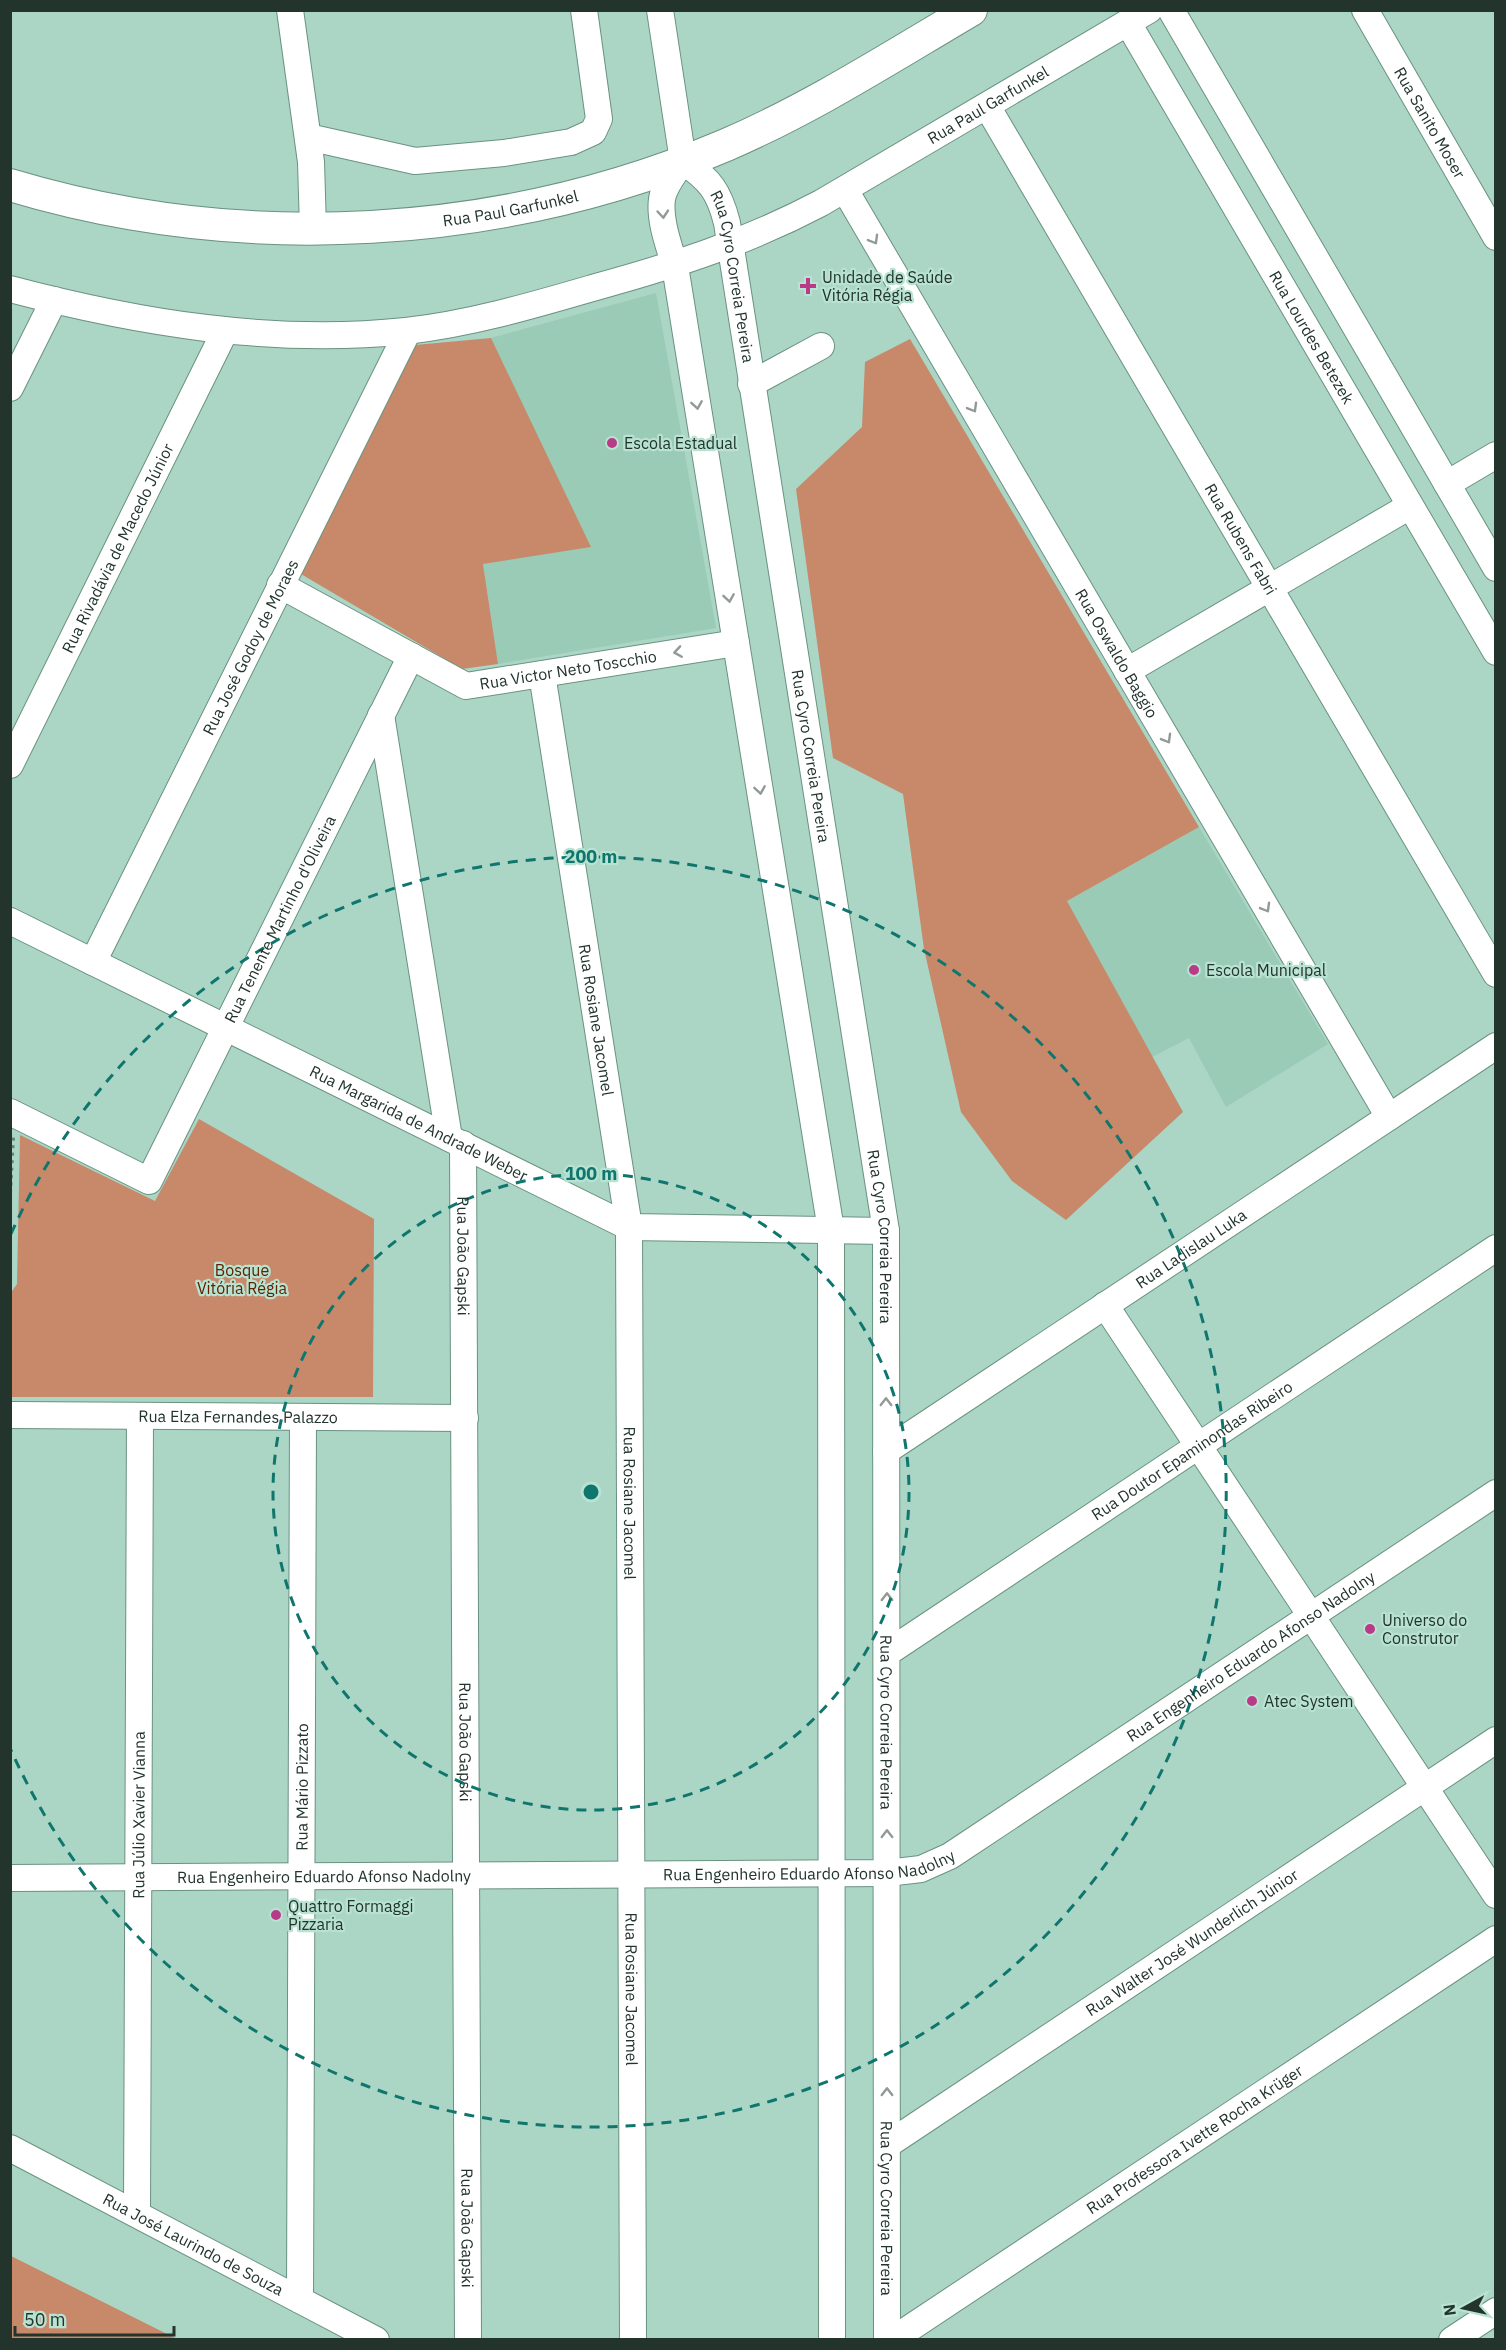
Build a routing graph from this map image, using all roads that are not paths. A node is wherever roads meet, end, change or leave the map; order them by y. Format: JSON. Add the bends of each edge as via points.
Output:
{"nodes":[{"id":1,"x":290,"y":10,"type":"edge"},
{"id":2,"x":584,"y":10,"type":"edge"},
{"id":3,"x":660,"y":10,"type":"edge"},
{"id":4,"x":971,"y":10,"type":"edge"},
{"id":5,"x":1171,"y":10,"type":"edge"},
{"id":6,"x":1365,"y":10,"type":"edge"},
{"id":7,"x":1138,"y":17,"type":"edge"},
{"id":8,"x":987,"y":106,"type":"junction"},
{"id":9,"x":308,"y":137,"type":"junction"},
{"id":10,"x":683,"y":161,"type":"junction"},
{"id":11,"x":10,"y":185,"type":"edge"},
{"id":12,"x":845,"y":190,"type":"junction"},
{"id":13,"x":313,"y":228,"type":"junction"},
{"id":14,"x":1496,"y":237,"type":"edge"},
{"id":15,"x":729,"y":246,"type":"junction"},
{"id":16,"x":675,"y":266,"type":"junction"},
{"id":17,"x":10,"y":289,"type":"edge"},
{"id":18,"x":54,"y":300,"type":"junction"},
{"id":19,"x":408,"y":331,"type":"junction"},
{"id":20,"x":225,"y":332,"type":"junction"},
{"id":21,"x":821,"y":346,"type":"dead end"},
{"id":22,"x":751,"y":384,"type":"junction"},
{"id":23,"x":10,"y":388,"type":"edge"},
{"id":24,"x":1496,"y":455,"type":"edge"},
{"id":25,"x":1447,"y":484,"type":"junction"},
{"id":26,"x":1410,"y":506,"type":"junction"},
{"id":27,"x":1496,"y":568,"type":"edge"},
{"id":28,"x":280,"y":585,"type":"junction"},
{"id":29,"x":1270,"y":588,"type":"junction"},
{"id":30,"x":736,"y":643,"type":"junction"},
{"id":31,"x":1496,"y":652,"type":"edge"},
{"id":32,"x":411,"y":656,"type":"junction"},
{"id":33,"x":1128,"y":671,"type":"junction"},
{"id":34,"x":542,"y":674,"type":"junction"},
{"id":35,"x":381,"y":715,"type":"junction"},
{"id":36,"x":10,"y":765,"type":"edge"},
{"id":37,"x":10,"y":921,"type":"edge"},
{"id":38,"x":93,"y":962,"type":"junction"},
{"id":39,"x":1496,"y":975,"type":"edge"},
{"id":40,"x":226,"y":1028,"type":"junction"},
{"id":41,"x":1496,"y":1046,"type":"edge"},
{"id":42,"x":12,"y":1112,"type":"edge"},
{"id":43,"x":1389,"y":1117,"type":"junction"},
{"id":44,"x":456,"y":1141,"type":"junction"},
{"id":45,"x":629,"y":1227,"type":"junction"},
{"id":46,"x":831,"y":1230,"type":"junction"},
{"id":47,"x":886,"y":1231,"type":"junction"},
{"id":48,"x":1496,"y":1248,"type":"edge"},
{"id":49,"x":1105,"y":1305,"type":"junction"},
{"id":50,"x":10,"y":1415,"type":"edge"},
{"id":51,"x":140,"y":1416,"type":"junction"},
{"id":52,"x":303,"y":1417,"type":"junction"},
{"id":53,"x":465,"y":1418,"type":"junction"},
{"id":54,"x":1198,"y":1446,"type":"junction"},
{"id":55,"x":886,"y":1451,"type":"junction"},
{"id":56,"x":1496,"y":1493,"type":"edge"},
{"id":57,"x":1311,"y":1616,"type":"junction"},
{"id":58,"x":887,"y":1653,"type":"junction"},
{"id":59,"x":1496,"y":1740,"type":"edge"},
{"id":60,"x":1424,"y":1788,"type":"junction"},
{"id":61,"x":832,"y":1873,"type":"junction"},
{"id":62,"x":887,"y":1873,"type":"junction"},
{"id":63,"x":467,"y":1875,"type":"junction"},
{"id":64,"x":632,"y":1875,"type":"junction"},
{"id":65,"x":301,"y":1876,"type":"junction"},
{"id":66,"x":10,"y":1878,"type":"edge"},
{"id":67,"x":138,"y":1878,"type":"junction"},
{"id":68,"x":1496,"y":1895,"type":"edge"},
{"id":69,"x":1496,"y":1939,"type":"edge"},
{"id":70,"x":887,"y":2145,"type":"junction"},
{"id":71,"x":10,"y":2148,"type":"edge"},
{"id":72,"x":137,"y":2214,"type":"junction"},
{"id":73,"x":300,"y":2300,"type":"junction"},
{"id":74,"x":1496,"y":2311,"type":"edge"},
{"id":75,"x":376,"y":2340,"type":"edge"},
{"id":76,"x":468,"y":2340,"type":"edge"},
{"id":77,"x":633,"y":2340,"type":"edge"},
{"id":78,"x":832,"y":2340,"type":"edge"},
{"id":79,"x":887,"y":2340,"type":"edge"},
{"id":80,"x":892,"y":2340,"type":"edge"},
{"id":81,"x":1452,"y":2340,"type":"edge"}],
"edges":[{"from":1,"to":9,"type":"street"},
{"from":2,"to":9,"type":"street","via":[[599,119],[593,132],[571,142],[504,153],[415,161]]},
{"from":3,"to":10,"type":"street"},
{"from":4,"to":10,"type":"main road","name":"Rua Paul Garfunkel","via":[[775,122]]},
{"from":5,"to":25,"type":"street"},
{"from":6,"to":14,"type":"street","name":"Rua Sanito Moser"},
{"from":7,"to":8,"type":"street","name":"Rua Paul Garfunkel"},
{"from":7,"to":26,"type":"street","name":"Rua Lourdes Betezek"},
{"from":8,"to":12,"type":"street","name":"Rua Paul Garfunkel"},
{"from":8,"to":29,"type":"street","name":"Rua Rubens Fabri"},
{"from":9,"to":13,"type":"street"},
{"from":10,"to":13,"type":"main road","name":"Rua Paul Garfunkel","via":[[566,198],[513,210],[408,224]]},
{"from":10,"to":15,"type":"street","name":"Rua Cyro Correia Pereira","via":[[713,186],[722,203]]},
{"from":10,"to":16,"type":"street","one_way":true,"via":[[662,199],[663,220]]},
{"from":11,"to":13,"type":"main road","name":"Rua Paul Garfunkel","via":[[143,217]]},
{"from":12,"to":15,"type":"street","name":"Rua Paul Garfunkel"},
{"from":12,"to":33,"type":"street","name":"Rua Oswaldo Baggio","one_way":true},
{"from":15,"to":16,"type":"street","name":"Rua Paul Garfunkel"},
{"from":15,"to":22,"type":"street","name":"Rua Cyro Correia Pereira"},
{"from":16,"to":19,"type":"street","name":"Rua Paul Garfunkel","via":[[504,312]]},
{"from":16,"to":30,"type":"street","one_way":true},
{"from":17,"to":18,"type":"street","name":"Rua Paul Garfunkel"},
{"from":18,"to":20,"type":"street","name":"Rua Paul Garfunkel"},
{"from":18,"to":23,"type":"street"},
{"from":19,"to":20,"type":"street","name":"Rua Paul Garfunkel","via":[[324,335]]},
{"from":19,"to":28,"type":"street","name":"Rua José Godoy de Moraes"},
{"from":20,"to":36,"type":"street","name":"Rua Rivadávia de Macedo Júnior"},
{"from":21,"to":22,"type":"street"},
{"from":22,"to":47,"type":"street","name":"Rua Cyro Correia Pereira"},
{"from":24,"to":25,"type":"street"},
{"from":25,"to":27,"type":"street"},
{"from":26,"to":29,"type":"street"},
{"from":26,"to":31,"type":"street","name":"Rua Lourdes Betezek"},
{"from":28,"to":32,"type":"street","name":"Rua Victor Neto Toscchio"},
{"from":28,"to":38,"type":"street","name":"Rua José Godoy de Moraes"},
{"from":29,"to":33,"type":"street"},
{"from":29,"to":39,"type":"street","name":"Rua Rubens Fabri"},
{"from":30,"to":34,"type":"street","name":"Rua Victor Neto Toscchio","one_way":true},
{"from":30,"to":46,"type":"street","one_way":true},
{"from":32,"to":34,"type":"street","name":"Rua Victor Neto Toscchio","via":[[466,686]]},
{"from":32,"to":35,"type":"street","name":"Rua Tenente Martinho d'Oliveira"},
{"from":33,"to":43,"type":"street","name":"Rua Oswaldo Baggio","one_way":true},
{"from":34,"to":45,"type":"street","name":"Rua Rosiane Jacomel"},
{"from":35,"to":40,"type":"street","name":"Rua Tenente Martinho d'Oliveira"},
{"from":35,"to":44,"type":"street","name":"Rua João Gapski"},
{"from":37,"to":38,"type":"street","name":"Rua Margarida de Andrade Weber"},
{"from":38,"to":40,"type":"street","name":"Rua Margarida de Andrade Weber"},
{"from":40,"to":42,"type":"street","name":"Rua Tenente Martinho d'Oliveira","via":[[150,1181]]},
{"from":40,"to":44,"type":"street","name":"Rua Margarida de Andrade Weber"},
{"from":41,"to":43,"type":"street","name":"Rua Ladislau Luka"},
{"from":43,"to":49,"type":"street","name":"Rua Ladislau Luka"},
{"from":44,"to":45,"type":"street","name":"Rua Margarida de Andrade Weber"},
{"from":44,"to":53,"type":"street","name":"Rua João Gapski"},
{"from":45,"to":46,"type":"street","name":"Rua Margarida de Andrade Weber"},
{"from":45,"to":64,"type":"street","name":"Rua Rosiane Jacomel"},
{"from":46,"to":47,"type":"street","name":"Rua Margarida de Andrade Weber"},
{"from":46,"to":61,"type":"street"},
{"from":55,"to":47,"type":"street","name":"Rua Cyro Correia Pereira","one_way":true},
{"from":48,"to":54,"type":"street","name":"Rua Doutor Epaminondas Ribeiro"},
{"from":49,"to":54,"type":"street"},
{"from":49,"to":55,"type":"street","name":"Rua Ladislau Luka"},
{"from":50,"to":51,"type":"street","name":"Rua Elza Fernandes Palazzo"},
{"from":51,"to":52,"type":"street","name":"Rua Elza Fernandes Palazzo"},
{"from":51,"to":67,"type":"street","name":"Rua Júlio Xavier Vianna"},
{"from":52,"to":53,"type":"street","name":"Rua Elza Fernandes Palazzo"},
{"from":52,"to":65,"type":"street","name":"Rua Mário Pizzato"},
{"from":53,"to":63,"type":"street","name":"Rua João Gapski"},
{"from":54,"to":57,"type":"street"},
{"from":54,"to":58,"type":"street","name":"Rua Doutor Epaminondas Ribeiro"},
{"from":58,"to":55,"type":"street","name":"Rua Cyro Correia Pereira","one_way":true},
{"from":56,"to":57,"type":"street","name":"Rua Engenheiro Eduardo Afonso Nadolny"},
{"from":57,"to":60,"type":"street"},
{"from":57,"to":62,"type":"street","name":"Rua Engenheiro Eduardo Afonso Nadolny","via":[[950,1856],[921,1869]]},
{"from":62,"to":58,"type":"street","name":"Rua Cyro Correia Pereira","one_way":true},
{"from":59,"to":60,"type":"street","name":"Rua Walter José Wunderlich Júnior"},
{"from":60,"to":68,"type":"street"},
{"from":60,"to":70,"type":"street","name":"Rua Walter José Wunderlich Júnior"},
{"from":61,"to":62,"type":"street","name":"Rua Engenheiro Eduardo Afonso Nadolny"},
{"from":61,"to":64,"type":"street","name":"Rua Engenheiro Eduardo Afonso Nadolny"},
{"from":61,"to":78,"type":"street"},
{"from":70,"to":62,"type":"street","name":"Rua Cyro Correia Pereira","one_way":true},
{"from":63,"to":64,"type":"street","name":"Rua Engenheiro Eduardo Afonso Nadolny"},
{"from":63,"to":65,"type":"street","name":"Rua Engenheiro Eduardo Afonso Nadolny"},
{"from":63,"to":76,"type":"street","name":"Rua João Gapski"},
{"from":64,"to":77,"type":"street","name":"Rua Rosiane Jacomel"},
{"from":65,"to":67,"type":"street","name":"Rua Engenheiro Eduardo Afonso Nadolny"},
{"from":65,"to":73,"type":"street","name":"Rua Mário Pizzato"},
{"from":66,"to":67,"type":"street","name":"Rua Engenheiro Eduardo Afonso Nadolny"},
{"from":67,"to":72,"type":"street","name":"Rua Júlio Xavier Vianna"},
{"from":69,"to":80,"type":"street","name":"Rua Professora Ivette Rocha Krüger"},
{"from":70,"to":79,"type":"street","name":"Rua Cyro Correia Pereira"},
{"from":71,"to":72,"type":"street","name":"Rua José Laurindo de Souza"},
{"from":72,"to":73,"type":"street","name":"Rua José Laurindo de Souza"},
{"from":73,"to":75,"type":"street","name":"Rua José Laurindo de Souza"},
{"from":74,"to":81,"type":"street"}]}
